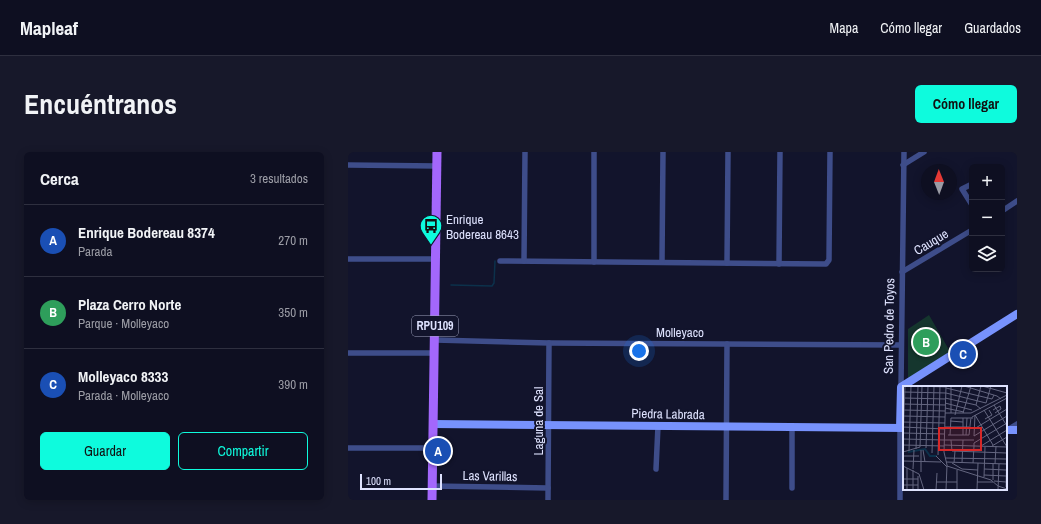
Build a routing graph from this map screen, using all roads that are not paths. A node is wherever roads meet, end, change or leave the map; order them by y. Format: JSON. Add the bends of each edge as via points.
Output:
{"nodes":[{"id":1,"x":437,"y":152,"type":"edge"},
{"id":2,"x":525,"y":152,"type":"edge"},
{"id":3,"x":594,"y":152,"type":"edge"},
{"id":4,"x":663,"y":152,"type":"edge"},
{"id":5,"x":728,"y":152,"type":"edge"},
{"id":6,"x":780,"y":152,"type":"edge"},
{"id":7,"x":830,"y":152,"type":"edge"},
{"id":8,"x":904,"y":152,"type":"edge"},
{"id":9,"x":924,"y":152,"type":"edge"},
{"id":10,"x":348,"y":165,"type":"edge"},
{"id":11,"x":903,"y":165,"type":"junction"},
{"id":12,"x":437,"y":166,"type":"junction"},
{"id":13,"x":969,"y":186,"type":"edge"},
{"id":14,"x":969,"y":200,"type":"edge"},
{"id":15,"x":1017,"y":201,"type":"edge"},
{"id":16,"x":1005,"y":209,"type":"edge"},
{"id":17,"x":969,"y":232,"type":"edge"},
{"id":18,"x":348,"y":259,"type":"edge"},
{"id":19,"x":436,"y":259,"type":"junction"},
{"id":20,"x":500,"y":261,"type":"dead end"},
{"id":21,"x":524,"y":261,"type":"junction"},
{"id":22,"x":594,"y":262,"type":"junction"},
{"id":23,"x":662,"y":262,"type":"junction"},
{"id":24,"x":727,"y":263,"type":"junction"},
{"id":25,"x":779,"y":264,"type":"junction"},
{"id":26,"x":902,"y":272,"type":"junction"},
{"id":27,"x":1017,"y":314,"type":"edge"},
{"id":28,"x":435,"y":340,"type":"junction"},
{"id":29,"x":549,"y":343,"type":"junction"},
{"id":30,"x":728,"y":344,"type":"junction"},
{"id":31,"x":901,"y":345,"type":"junction"},
{"id":32,"x":348,"y":353,"type":"edge"},
{"id":33,"x":435,"y":353,"type":"junction"},
{"id":34,"x":901,"y":387,"type":"junction"},
{"id":35,"x":433,"y":424,"type":"junction"},
{"id":36,"x":548,"y":424,"type":"junction"},
{"id":37,"x":1017,"y":424,"type":"edge"},
{"id":38,"x":658,"y":426,"type":"junction"},
{"id":39,"x":727,"y":426,"type":"junction"},
{"id":40,"x":792,"y":427,"type":"junction"},
{"id":41,"x":902,"y":428,"type":"edge"},
{"id":42,"x":1007,"y":430,"type":"edge"},
{"id":43,"x":1017,"y":430,"type":"edge"},
{"id":44,"x":348,"y":448,"type":"edge"},
{"id":45,"x":432,"y":448,"type":"junction"},
{"id":46,"x":656,"y":469,"type":"dead end"},
{"id":47,"x":432,"y":486,"type":"junction"},
{"id":48,"x":548,"y":488,"type":"junction"},
{"id":49,"x":792,"y":488,"type":"dead end"},
{"id":50,"x":432,"y":500,"type":"edge"},
{"id":51,"x":548,"y":500,"type":"edge"},
{"id":52,"x":726,"y":500,"type":"edge"},
{"id":53,"x":900,"y":500,"type":"edge"}],
"edges":[{"from":1,"to":12,"type":"main road","number":"RPU109"},
{"from":2,"to":21,"type":"street"},
{"from":3,"to":22,"type":"street"},
{"from":4,"to":23,"type":"street"},
{"from":5,"to":24,"type":"street"},
{"from":6,"to":25,"type":"street"},
{"from":7,"to":25,"type":"street","via":[[829,263]]},
{"from":8,"to":11,"type":"street","name":"San Pedro de Toyos"},
{"from":9,"to":11,"type":"street"},
{"from":10,"to":12,"type":"street"},
{"from":11,"to":26,"type":"street","name":"San Pedro de Toyos"},
{"from":12,"to":19,"type":"main road","number":"RPU109"},
{"from":13,"to":14,"type":"street","via":[[962,190]]},
{"from":15,"to":16,"type":"street"},
{"from":17,"to":26,"type":"street","name":"Cauque"},
{"from":18,"to":19,"type":"street"},
{"from":19,"to":28,"type":"main road","number":"RPU109"},
{"from":20,"to":21,"type":"street"},
{"from":21,"to":22,"type":"street"},
{"from":22,"to":23,"type":"street"},
{"from":23,"to":24,"type":"street"},
{"from":24,"to":25,"type":"street"},
{"from":26,"to":31,"type":"street","name":"San Pedro de Toyos"},
{"from":27,"to":34,"type":"main road"},
{"from":28,"to":29,"type":"street","name":"Molleyaco"},
{"from":28,"to":33,"type":"main road","number":"RPU109"},
{"from":29,"to":30,"type":"street","name":"Molleyaco"},
{"from":29,"to":36,"type":"street","name":"Laguna de Sal"},
{"from":30,"to":31,"type":"street","name":"Molleyaco"},
{"from":30,"to":39,"type":"street"},
{"from":31,"to":34,"type":"street","name":"San Pedro de Toyos"},
{"from":32,"to":33,"type":"street"},
{"from":33,"to":35,"type":"main road","number":"RPU109"},
{"from":34,"to":41,"type":"main road","name":"San Pedro de Toyos"},
{"from":35,"to":36,"type":"main road","name":"Piedra Labrada"},
{"from":35,"to":45,"type":"main road","number":"RPU109"},
{"from":36,"to":38,"type":"main road","name":"Piedra Labrada"},
{"from":36,"to":48,"type":"street","name":"Laguna de Sal"},
{"from":37,"to":42,"type":"street"},
{"from":38,"to":39,"type":"main road","name":"Piedra Labrada"},
{"from":38,"to":46,"type":"street"},
{"from":39,"to":40,"type":"main road","name":"Piedra Labrada"},
{"from":39,"to":52,"type":"street"},
{"from":40,"to":41,"type":"main road","name":"Piedra Labrada"},
{"from":40,"to":49,"type":"street"},
{"from":41,"to":53,"type":"street","name":"San Pedro de Toyos"},
{"from":42,"to":43,"type":"main road"},
{"from":44,"to":45,"type":"street"},
{"from":45,"to":47,"type":"main road","number":"RPU109"},
{"from":47,"to":48,"type":"street","name":"Las Varillas"},
{"from":47,"to":50,"type":"main road","number":"RPU109"},
{"from":48,"to":51,"type":"street","name":"Laguna de Sal"}]}
